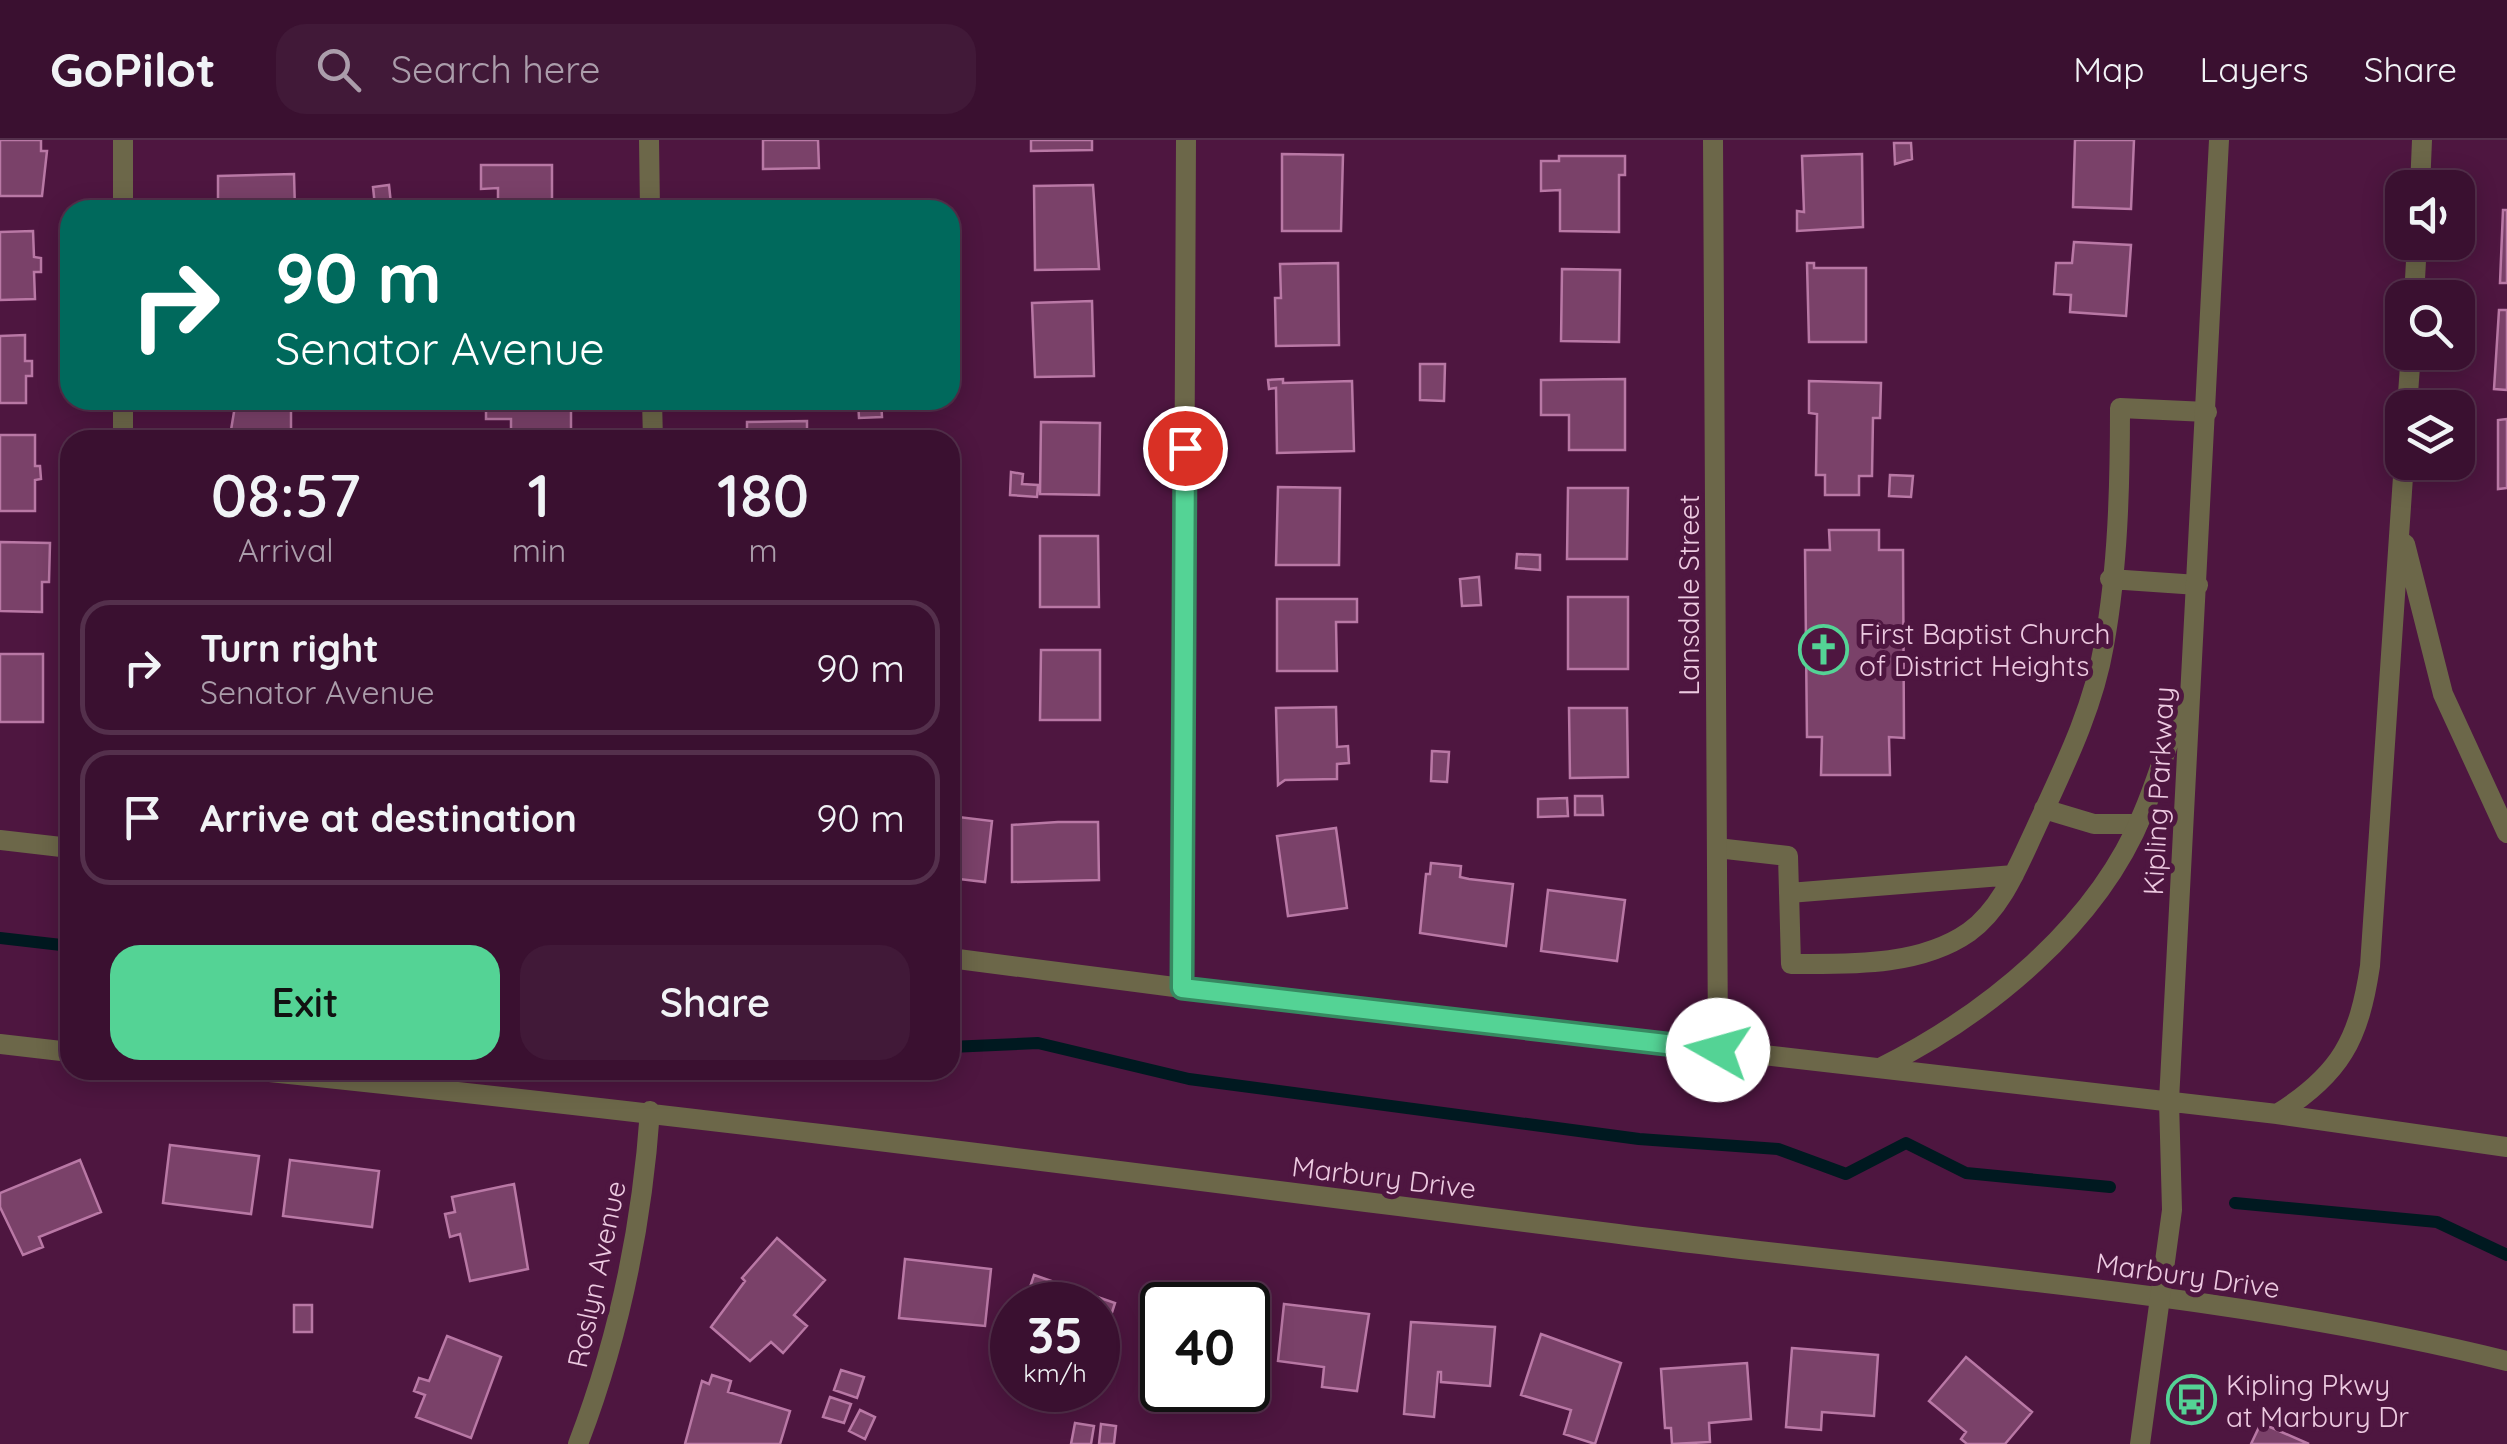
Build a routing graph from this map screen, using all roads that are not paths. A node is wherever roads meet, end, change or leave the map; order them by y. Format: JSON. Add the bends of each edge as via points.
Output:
{"nodes":[{"id":1,"x":122,"y":140,"type":"edge"},
{"id":2,"x":649,"y":140,"type":"edge"},
{"id":3,"x":1186,"y":140,"type":"edge"},
{"id":4,"x":1714,"y":140,"type":"edge"},
{"id":5,"x":2219,"y":140,"type":"edge"},
{"id":6,"x":2422,"y":140,"type":"edge"},
{"id":7,"x":2421,"y":170,"type":"edge"},
{"id":8,"x":122,"y":200,"type":"edge"},
{"id":9,"x":650,"y":200,"type":"edge"},
{"id":10,"x":2207,"y":412,"type":"junction"},
{"id":11,"x":2403,"y":480,"type":"edge"},
{"id":12,"x":2400,"y":522,"type":"junction"},
{"id":13,"x":2110,"y":580,"type":"junction"},
{"id":14,"x":2198,"y":584,"type":"junction"},
{"id":15,"x":2192,"y":672,"type":"junction"},
{"id":16,"x":2044,"y":810,"type":"junction"},
{"id":17,"x":2138,"y":824,"type":"junction"},
{"id":18,"x":2507,"y":833,"type":"edge"},
{"id":19,"x":0,"y":840,"type":"edge"},
{"id":20,"x":60,"y":847,"type":"edge"},
{"id":21,"x":1717,"y":848,"type":"junction"},
{"id":22,"x":2014,"y":875,"type":"junction"},
{"id":23,"x":1789,"y":894,"type":"junction"},
{"id":24,"x":960,"y":959,"type":"edge"},
{"id":25,"x":1182,"y":988,"type":"junction"},
{"id":26,"x":0,"y":1044,"type":"edge"},
{"id":27,"x":1718,"y":1050,"type":"junction"},
{"id":28,"x":60,"y":1051,"type":"edge"},
{"id":29,"x":1878,"y":1069,"type":"junction"},
{"id":30,"x":348,"y":1080,"type":"edge"},
{"id":31,"x":2169,"y":1101,"type":"junction"},
{"id":32,"x":650,"y":1111,"type":"junction"},
{"id":33,"x":2277,"y":1114,"type":"junction"},
{"id":34,"x":2507,"y":1147,"type":"edge"},
{"id":35,"x":2158,"y":1297,"type":"junction"},
{"id":36,"x":2507,"y":1362,"type":"edge"},
{"id":37,"x":578,"y":1444,"type":"edge"},
{"id":38,"x":2140,"y":1444,"type":"edge"}],
"edges":[{"from":1,"to":8,"type":"street"},
{"from":2,"to":9,"type":"street"},
{"from":3,"to":25,"type":"street"},
{"from":4,"to":21,"type":"street","name":"Lansdale Street"},
{"from":5,"to":10,"type":"street","name":"Kipling Parkway"},
{"from":6,"to":7,"type":"street"},
{"from":10,"to":13,"type":"street","via":[[2120,408]]},
{"from":10,"to":14,"type":"street","name":"Kipling Parkway"},
{"from":11,"to":12,"type":"street"},
{"from":12,"to":18,"type":"street","via":[[2443,694]]},
{"from":12,"to":33,"type":"street","via":[[2363,1013],[2330,1073]]},
{"from":13,"to":14,"type":"street"},
{"from":13,"to":16,"type":"street","via":[[2104,646],[2073,748]]},
{"from":14,"to":15,"type":"street","name":"Kipling Parkway"},
{"from":15,"to":17,"type":"street"},
{"from":15,"to":31,"type":"street","name":"Kipling Parkway"},
{"from":16,"to":17,"type":"street","via":[[2094,824]]},
{"from":16,"to":22,"type":"street"},
{"from":17,"to":29,"type":"street","via":[[2090,902],[2022,975],[1948,1032]]},
{"from":19,"to":20,"type":"street"},
{"from":21,"to":23,"type":"street","via":[[1788,856]]},
{"from":21,"to":27,"type":"street","name":"Lansdale Street"},
{"from":22,"to":23,"type":"street"},
{"from":22,"to":23,"type":"street","via":[[1970,931],[1936,950],[1860,964],[1791,964]]},
{"from":24,"to":25,"type":"street"},
{"from":25,"to":27,"type":"street"},
{"from":26,"to":28,"type":"street"},
{"from":27,"to":29,"type":"street"},
{"from":29,"to":31,"type":"street"},
{"from":30,"to":32,"type":"street","name":"Marbury Drive"},
{"from":31,"to":33,"type":"street"},
{"from":31,"to":35,"type":"street","name":"Kipling Parkway","via":[[2174,1183]]},
{"from":32,"to":35,"type":"street","name":"Marbury Drive"},
{"from":32,"to":37,"type":"street","name":"Roslyn Avenue","via":[[636,1245],[612,1346]]},
{"from":33,"to":34,"type":"street"},
{"from":35,"to":36,"type":"street","name":"Marbury Drive","via":[[2344,1325]]},
{"from":35,"to":38,"type":"street","name":"Kipling Parkway"}]}
